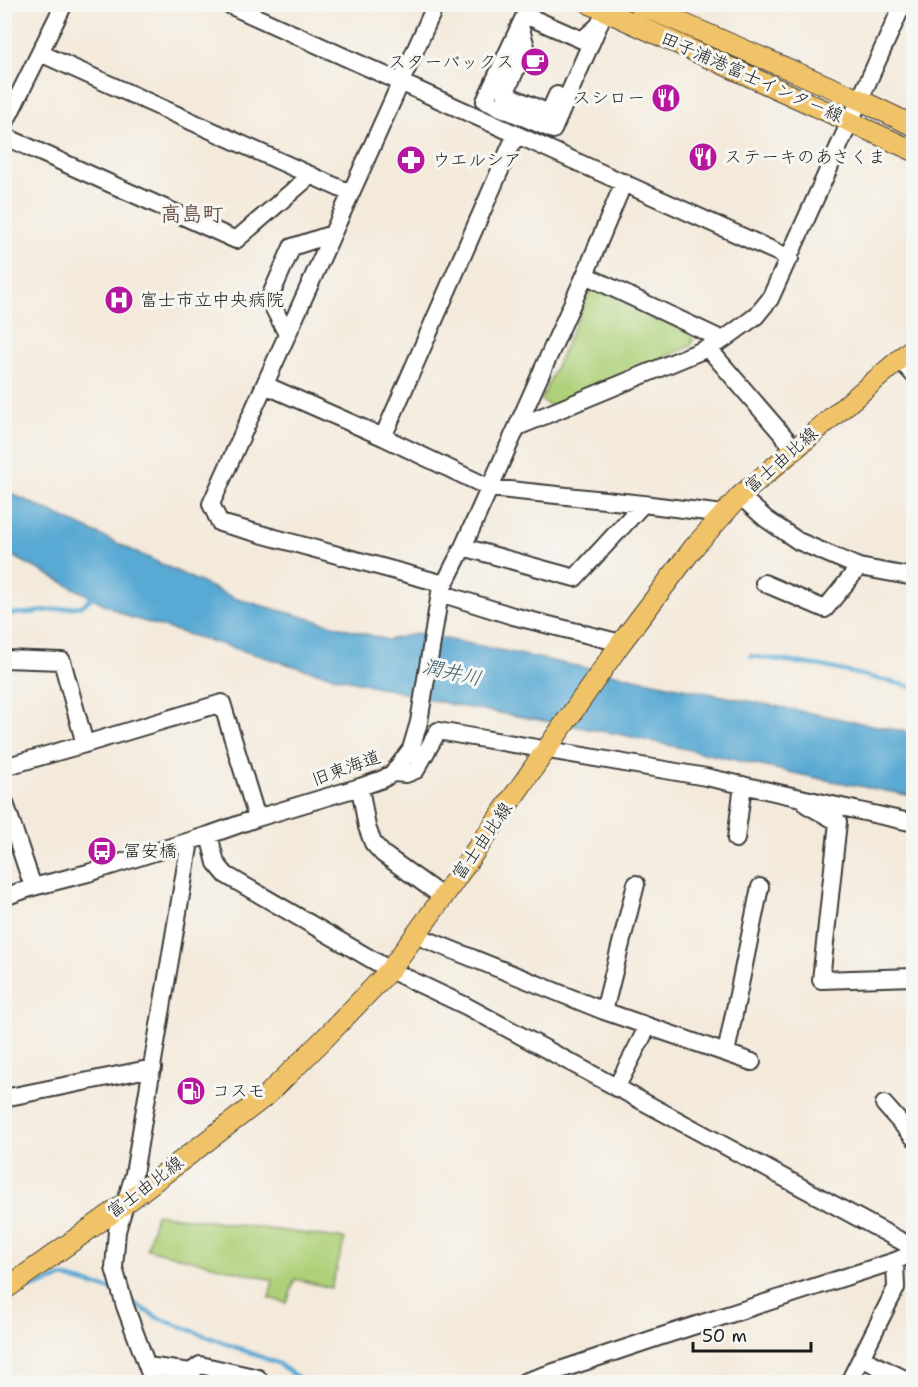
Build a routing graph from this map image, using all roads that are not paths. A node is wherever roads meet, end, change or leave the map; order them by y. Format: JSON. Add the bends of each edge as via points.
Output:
{"nodes":[{"id":1,"x":64,"y":4,"type":"edge"},
{"id":2,"x":227,"y":4,"type":"edge"},
{"id":3,"x":436,"y":4,"type":"edge"},
{"id":4,"x":638,"y":4,"type":"edge"},
{"id":5,"x":903,"y":4,"type":"edge"},
{"id":6,"x":598,"y":14,"type":"edge"},
{"id":7,"x":525,"y":15,"type":"edge"},
{"id":8,"x":582,"y":40,"type":"junction"},
{"id":9,"x":40,"y":53,"type":"junction"},
{"id":10,"x":401,"y":83,"type":"junction"},
{"id":11,"x":860,"y":100,"type":"junction"},
{"id":12,"x":850,"y":122,"type":"junction"},
{"id":13,"x":4,"y":125,"type":"edge"},
{"id":14,"x":914,"y":126,"type":"edge"},
{"id":15,"x":516,"y":134,"type":"junction"},
{"id":16,"x":4,"y":136,"type":"edge"},
{"id":17,"x":914,"y":151,"type":"edge"},
{"id":18,"x":311,"y":175,"type":"junction"},
{"id":19,"x":624,"y":182,"type":"junction"},
{"id":20,"x":350,"y":193,"type":"junction"},
{"id":21,"x":332,"y":234,"type":"junction"},
{"id":22,"x":790,"y":258,"type":"junction"},
{"id":23,"x":585,"y":275,"type":"junction"},
{"id":24,"x":287,"y":334,"type":"junction"},
{"id":25,"x":723,"y":340,"type":"junction"},
{"id":26,"x":708,"y":348,"type":"junction"},
{"id":27,"x":906,"y":353,"type":"edge"},
{"id":28,"x":914,"y":375,"type":"edge"},
{"id":29,"x":265,"y":385,"type":"junction"},
{"id":30,"x":517,"y":427,"type":"junction"},
{"id":31,"x":383,"y":437,"type":"junction"},
{"id":32,"x":794,"y":448,"type":"junction"},
{"id":33,"x":490,"y":488,"type":"junction"},
{"id":34,"x":740,"y":496,"type":"junction"},
{"id":35,"x":643,"y":504,"type":"junction"},
{"id":36,"x":723,"y":514,"type":"junction"},
{"id":37,"x":463,"y":547,"type":"junction"},
{"id":38,"x":859,"y":567,"type":"junction"},
{"id":39,"x":914,"y":577,"type":"edge"},
{"id":40,"x":764,"y":584,"type":"dead end"},
{"id":41,"x":442,"y":588,"type":"junction"},
{"id":42,"x":619,"y":646,"type":"junction"},
{"id":43,"x":4,"y":659,"type":"edge"},
{"id":44,"x":85,"y":744,"type":"junction"},
{"id":45,"x":549,"y":745,"type":"junction"},
{"id":46,"x":4,"y":767,"type":"edge"},
{"id":47,"x":393,"y":773,"type":"junction"},
{"id":48,"x":743,"y":785,"type":"junction"},
{"id":49,"x":360,"y":787,"type":"junction"},
{"id":50,"x":804,"y":799,"type":"junction"},
{"id":51,"x":4,"y":800,"type":"edge"},
{"id":52,"x":257,"y":818,"type":"junction"},
{"id":53,"x":914,"y":823,"type":"edge"},
{"id":54,"x":209,"y":835,"type":"junction"},
{"id":55,"x":736,"y":839,"type":"dead end"},
{"id":56,"x":190,"y":841,"type":"junction"},
{"id":57,"x":636,"y":884,"type":"dead end"},
{"id":58,"x":33,"y":887,"type":"junction"},
{"id":59,"x":760,"y":887,"type":"dead end"},
{"id":60,"x":4,"y":897,"type":"edge"},
{"id":61,"x":443,"y":897,"type":"junction"},
{"id":62,"x":415,"y":935,"type":"junction"},
{"id":63,"x":390,"y":970,"type":"junction"},
{"id":64,"x":914,"y":977,"type":"edge"},
{"id":65,"x":604,"y":1011,"type":"junction"},
{"id":66,"x":648,"y":1026,"type":"junction"},
{"id":67,"x":726,"y":1053,"type":"junction"},
{"id":68,"x":752,"y":1062,"type":"dead end"},
{"id":69,"x":153,"y":1068,"type":"junction"},
{"id":70,"x":616,"y":1088,"type":"junction"},
{"id":71,"x":4,"y":1098,"type":"edge"},
{"id":72,"x":884,"y":1104,"type":"dead end"},
{"id":73,"x":914,"y":1138,"type":"edge"},
{"id":74,"x":126,"y":1203,"type":"junction"},
{"id":75,"x":914,"y":1248,"type":"edge"},
{"id":76,"x":914,"y":1253,"type":"edge"},
{"id":77,"x":895,"y":1262,"type":"junction"},
{"id":78,"x":4,"y":1290,"type":"edge"},
{"id":79,"x":861,"y":1358,"type":"junction"},
{"id":80,"x":150,"y":1375,"type":"edge"},
{"id":81,"x":258,"y":1377,"type":"dead end"},
{"id":82,"x":524,"y":1383,"type":"edge"},
{"id":83,"x":849,"y":1383,"type":"edge"},
{"id":84,"x":910,"y":1383,"type":"edge"}],
"edges":[{"from":1,"to":9,"type":"street"},
{"from":2,"to":10,"type":"street"},
{"from":3,"to":10,"type":"street"},
{"from":4,"to":11,"type":"main road","name":"田子浦港富士インター線"},
{"from":5,"to":11,"type":"street"},
{"from":6,"to":7,"type":"street","via":[[553,130],[485,100]]},
{"from":6,"to":8,"type":"street"},
{"from":6,"to":12,"type":"main road","name":"田子浦港富士インター線"},
{"from":7,"to":8,"type":"street"},
{"from":7,"to":8,"type":"street","via":[[526,48],[506,94],[549,113]]},
{"from":9,"to":13,"type":"street"},
{"from":9,"to":18,"type":"street"},
{"from":10,"to":15,"type":"street"},
{"from":10,"to":20,"type":"street"},
{"from":11,"to":12,"type":"street"},
{"from":11,"to":14,"type":"main road","name":"田子浦港富士インター線"},
{"from":12,"to":17,"type":"main road","name":"田子浦港富士インター線"},
{"from":12,"to":22,"type":"street"},
{"from":15,"to":19,"type":"street"},
{"from":15,"to":31,"type":"street"},
{"from":16,"to":18,"type":"street","via":[[236,240]]},
{"from":18,"to":20,"type":"street"},
{"from":19,"to":22,"type":"street"},
{"from":19,"to":23,"type":"street","name":"旧東海道"},
{"from":20,"to":21,"type":"street"},
{"from":21,"to":24,"type":"street"},
{"from":21,"to":24,"type":"street","via":[[292,248],[269,299]]},
{"from":22,"to":25,"type":"street","via":[[770,299],[756,316]]},
{"from":23,"to":25,"type":"street"},
{"from":23,"to":30,"type":"street","name":"旧東海道"},
{"from":24,"to":29,"type":"street"},
{"from":25,"to":26,"type":"street"},
{"from":26,"to":30,"type":"street"},
{"from":26,"to":32,"type":"street"},
{"from":27,"to":28,"type":"street"},
{"from":27,"to":32,"type":"main road","name":"富士由比線"},
{"from":29,"to":31,"type":"street"},
{"from":29,"to":41,"type":"street","via":[[211,504],[220,523]]},
{"from":30,"to":33,"type":"street","name":"旧東海道"},
{"from":31,"to":33,"type":"street"},
{"from":32,"to":34,"type":"main road","name":"富士由比線"},
{"from":33,"to":35,"type":"street"},
{"from":33,"to":37,"type":"street","name":"旧東海道"},
{"from":34,"to":36,"type":"main road","name":"富士由比線"},
{"from":34,"to":38,"type":"street","via":[[798,541]]},
{"from":35,"to":36,"type":"street"},
{"from":35,"to":37,"type":"street","via":[[575,578]]},
{"from":36,"to":42,"type":"main road","name":"富士由比線"},
{"from":37,"to":41,"type":"street","name":"旧東海道"},
{"from":38,"to":39,"type":"street"},
{"from":38,"to":40,"type":"street","via":[[825,609]]},
{"from":41,"to":42,"type":"street","via":[[513,616]]},
{"from":41,"to":47,"type":"street","name":"旧東海道","via":[[419,722],[411,749]]},
{"from":42,"to":45,"type":"main road","name":"富士由比線"},
{"from":43,"to":44,"type":"street","via":[[62,661]]},
{"from":44,"to":46,"type":"street"},
{"from":44,"to":52,"type":"street","via":[[222,703]]},
{"from":45,"to":47,"type":"street","via":[[438,731],[416,770]]},
{"from":45,"to":48,"type":"street"},
{"from":45,"to":61,"type":"main road","name":"富士由比線"},
{"from":47,"to":49,"type":"street","name":"旧東海道"},
{"from":48,"to":50,"type":"street"},
{"from":48,"to":55,"type":"street"},
{"from":49,"to":52,"type":"street","name":"旧東海道"},
{"from":49,"to":61,"type":"street","via":[[373,843]]},
{"from":50,"to":53,"type":"street"},
{"from":50,"to":64,"type":"street","via":[[807,805],[838,822],[821,980]]},
{"from":51,"to":58,"type":"street"},
{"from":52,"to":54,"type":"street","name":"旧東海道"},
{"from":54,"to":56,"type":"street","name":"旧東海道"},
{"from":54,"to":63,"type":"street","via":[[216,863],[226,875]]},
{"from":56,"to":58,"type":"street","name":"旧東海道"},
{"from":56,"to":69,"type":"street"},
{"from":57,"to":65,"type":"street"},
{"from":58,"to":60,"type":"street","name":"旧東海道"},
{"from":59,"to":67,"type":"street"},
{"from":61,"to":62,"type":"main road","name":"富士由比線"},
{"from":62,"to":63,"type":"main road","name":"富士由比線"},
{"from":62,"to":65,"type":"street"},
{"from":63,"to":70,"type":"street","via":[[466,1006]]},
{"from":63,"to":74,"type":"main road","name":"富士由比線","via":[[267,1095]]},
{"from":65,"to":66,"type":"street"},
{"from":66,"to":67,"type":"street"},
{"from":66,"to":70,"type":"street"},
{"from":67,"to":68,"type":"street"},
{"from":69,"to":71,"type":"street"},
{"from":69,"to":74,"type":"street"},
{"from":70,"to":75,"type":"street"},
{"from":72,"to":73,"type":"street"},
{"from":74,"to":78,"type":"main road","name":"富士由比線"},
{"from":74,"to":80,"type":"street","via":[[117,1231],[114,1268]]},
{"from":76,"to":77,"type":"street"},
{"from":77,"to":79,"type":"street","via":[[896,1288]]},
{"from":77,"to":82,"type":"street"},
{"from":79,"to":83,"type":"street"},
{"from":79,"to":84,"type":"street"},
{"from":80,"to":81,"type":"street","via":[[191,1372],[200,1365]]}]}
